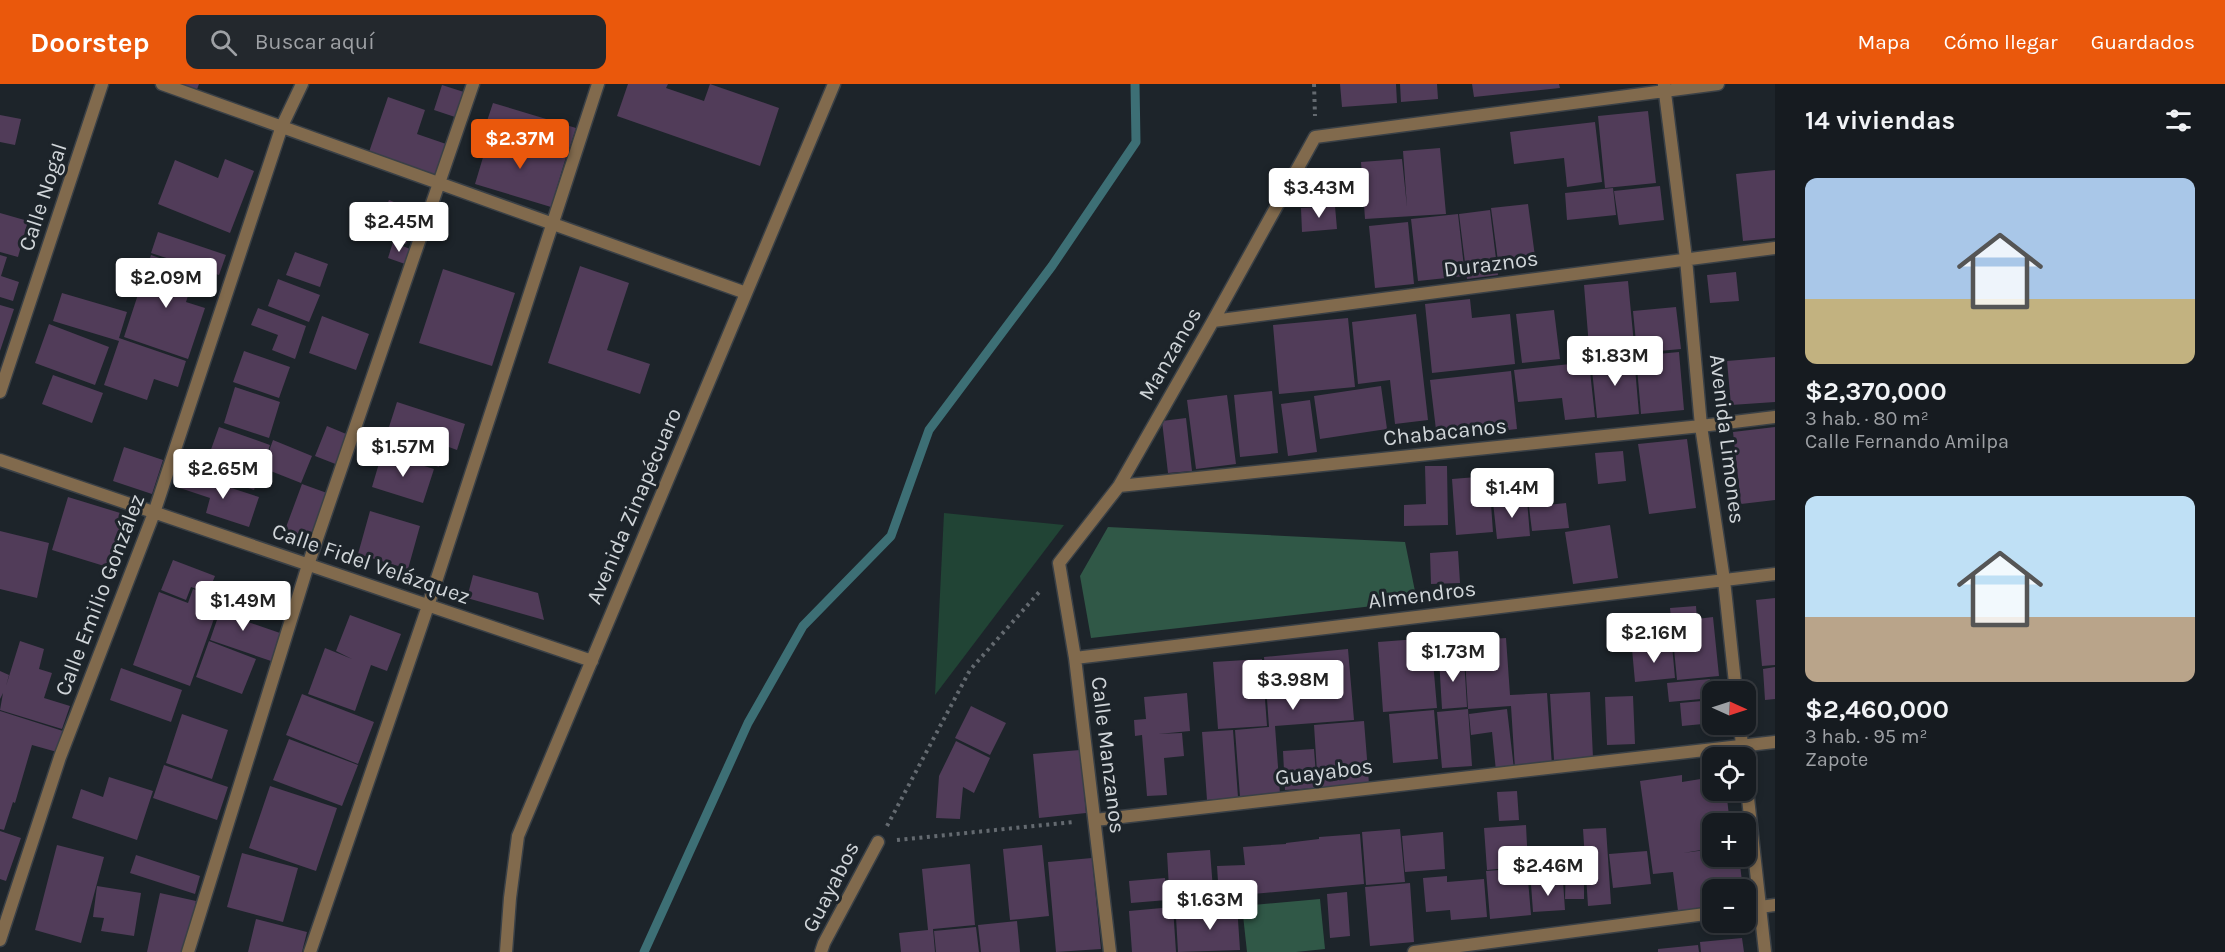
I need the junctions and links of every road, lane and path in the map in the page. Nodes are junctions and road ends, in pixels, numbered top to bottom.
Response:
1 (102, 84) edge
2 (162, 84) edge
3 (302, 84) edge
4 (473, 84) edge
5 (598, 84) edge
6 (834, 84) edge
7 (1314, 84) edge
8 (1718, 84) edge
9 (1664, 88) edge
10 (282, 126) junction
11 (1315, 137) junction
12 (439, 183) junction
13 (552, 224) junction
14 (1775, 248) edge
15 (1686, 259) junction
16 (746, 293) junction
17 (1213, 321) junction
18 (0, 392) edge
19 (1775, 417) edge
20 (1701, 426) junction
21 (0, 460) edge
22 (1119, 486) junction
23 (154, 513) junction
24 (1059, 563) junction
25 (308, 565) junction
26 (1775, 574) edge
27 (1724, 580) junction
28 (428, 606) junction
29 (1075, 658) junction
30 (592, 661) junction
31 (1735, 681) edge
32 (1775, 742) edge
33 (1756, 748) edge
34 (1702, 756) edge
35 (1748, 801) edge
36 (1095, 820) junction
37 (878, 842) junction
38 (1775, 905) edge
39 (1760, 907) junction
40 (1756, 908) edge
41 (1702, 914) edge
42 (0, 940) edge
43 (188, 952) edge
44 (310, 952) edge
45 (507, 952) edge
46 (821, 952) edge
47 (1110, 952) edge
48 (1414, 952) edge
49 (1765, 952) edge

1 - 18 street, Calle Nogal
2 - 10 street
3 - 10 street, Calle Emilio González
4 - 12 street
5 - 13 street
6 - 16 street, Avenida Zinapécuaro
7 - 11 path
8 - 9 street
9 - 11 street
9 - 15 street, Avenida Limones
10 - 12 street
10 - 23 street, Calle Emilio González
11 - 17 street, Manzanos
12 - 13 street
12 - 25 street
13 - 16 street
13 - 28 street
14 - 15 street, Duraznos
15 - 17 street, Duraznos
15 - 20 street, Avenida Limones
16 - 30 street, Avenida Zinapécuaro
17 - 22 street, Manzanos
19 - 20 street, Chabacanos
20 - 22 street, Chabacanos
20 - 27 street, Avenida Limones
21 - 23 street, Calle Fidel Velázquez
22 - 24 street, Manzanos
23 - 25 street, Calle Fidel Velázquez
23 - 42 street, Calle Emilio González
24 - 29 street, Calle Manzanos
24 - 37 path, Guayabos
25 - 28 street, Calle Fidel Velázquez
25 - 43 street
26 - 27 street, Almendros
27 - 29 street, Almendros
27 - 31 street, Avenida Limones
28 - 30 street, Calle Fidel Velázquez
28 - 44 street
29 - 36 street, Calle Manzanos
30 - 45 street, Avenida Zinapécuaro
32 - 33 street, Guayabos
34 - 36 street, Guayabos
35 - 39 street
36 - 37 path, Guayabos
36 - 47 street, Calle Manzanos
37 - 46 street, Guayabos
38 - 39 street
39 - 40 street
39 - 49 street
41 - 48 street

